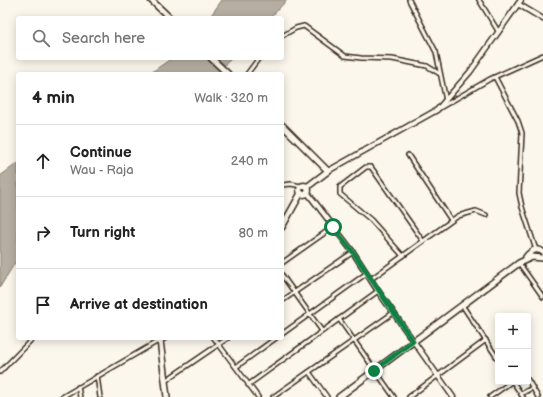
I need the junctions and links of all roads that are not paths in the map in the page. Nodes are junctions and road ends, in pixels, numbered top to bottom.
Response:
1 (151, 0) edge
2 (409, 0) edge
3 (479, 0) edge
4 (519, 2) edge
5 (168, 16) edge
6 (543, 19) edge
7 (498, 31) junction
8 (284, 35) edge
9 (542, 55) edge
10 (213, 60) edge
11 (258, 60) edge
12 (226, 72) edge
13 (248, 72) edge
14 (440, 74) junction
15 (495, 76) junction
16 (446, 101) junction
17 (437, 110) junction
18 (284, 127) edge
19 (408, 155) dead end
20 (328, 171) junction
21 (284, 185) edge
22 (305, 188) junction
23 (486, 215) dead end
24 (451, 220) junction
25 (284, 223) edge
26 (333, 227) junction
27 (423, 241) junction
28 (536, 250) junction
29 (353, 252) junction
30 (543, 252) edge
31 (403, 256) junction
32 (543, 258) edge
33 (528, 259) junction
34 (284, 262) edge
35 (519, 263) junction
36 (367, 273) junction
37 (284, 278) edge
38 (371, 279) junction
39 (378, 291) junction
40 (294, 292) junction
41 (543, 297) edge
42 (284, 300) edge
43 (462, 305) junction
44 (393, 313) junction
45 (310, 314) junction
46 (339, 319) junction
47 (322, 331) junction
48 (284, 333) edge
49 (31, 340) edge
50 (159, 340) edge
51 (161, 340) edge
52 (216, 340) edge
53 (218, 340) edge
54 (225, 340) edge
55 (273, 340) edge
56 (354, 340) junction
57 (486, 340) junction
58 (413, 341) junction
59 (219, 344) junction
60 (495, 354) edge
61 (236, 367) junction
62 (374, 371) junction
63 (0, 372) edge
64 (309, 372) junction
65 (438, 375) junction
66 (97, 376) junction
67 (165, 381) junction
68 (248, 385) junction
69 (508, 385) edge
70 (514, 385) edge
71 (530, 385) edge
72 (78, 387) junction
73 (532, 388) junction
74 (522, 396) edge
75 (62, 397) edge
76 (80, 397) edge
77 (100, 397) edge
78 (167, 397) edge
79 (258, 397) edge
80 (273, 397) edge
81 (327, 397) edge
82 (339, 397) edge
83 (394, 397) edge
84 (409, 397) edge
85 (454, 397) edge
86 (490, 397) edge
87 (538, 397) edge

1 - 5 main road
2 - 14 street
3 - 7 street
4 - 6 street
4 - 7 street
7 - 16 street
8 - 14 street
9 - 15 street
10 - 12 main road
11 - 13 street
14 - 16 street
15 - 17 street
15 - 28 street
16 - 17 street
17 - 20 street
18 - 20 main road
19 - 24 street
20 - 22 main road
21 - 22 street
22 - 25 main road
22 - 26 street
23 - 24 street
24 - 27 street
26 - 29 street
26 - 34 street
27 - 31 street
27 - 31 street
28 - 30 main road
28 - 33 main road
29 - 36 street
29 - 40 street
31 - 38 street
32 - 33 main road
33 - 35 main road
35 - 41 street
35 - 43 main road
36 - 38 street
36 - 45 street
37 - 40 street
38 - 39 street
39 - 44 street
39 - 46 street
40 - 42 street
40 - 45 street
43 - 57 street
43 - 58 main road
44 - 56 street
44 - 58 street
45 - 47 street
45 - 48 street
46 - 47 street
46 - 56 street
47 - 68 street
49 - 63 street
50 - 66 street
51 - 67 main road
52 - 59 street
53 - 59 street
54 - 59 street
55 - 61 street
56 - 62 street
56 - 64 street
57 - 60 street
57 - 65 street
58 - 62 main road
58 - 65 street
59 - 61 street
59 - 67 street
61 - 68 street
62 - 82 main road
62 - 83 street
64 - 80 street
64 - 81 street
65 - 84 street
65 - 85 street
66 - 72 street
66 - 77 street
67 - 78 main road
68 - 79 street
69 - 86 street
70 - 74 street
71 - 73 street
72 - 75 street
72 - 76 street
73 - 74 street
73 - 87 street

